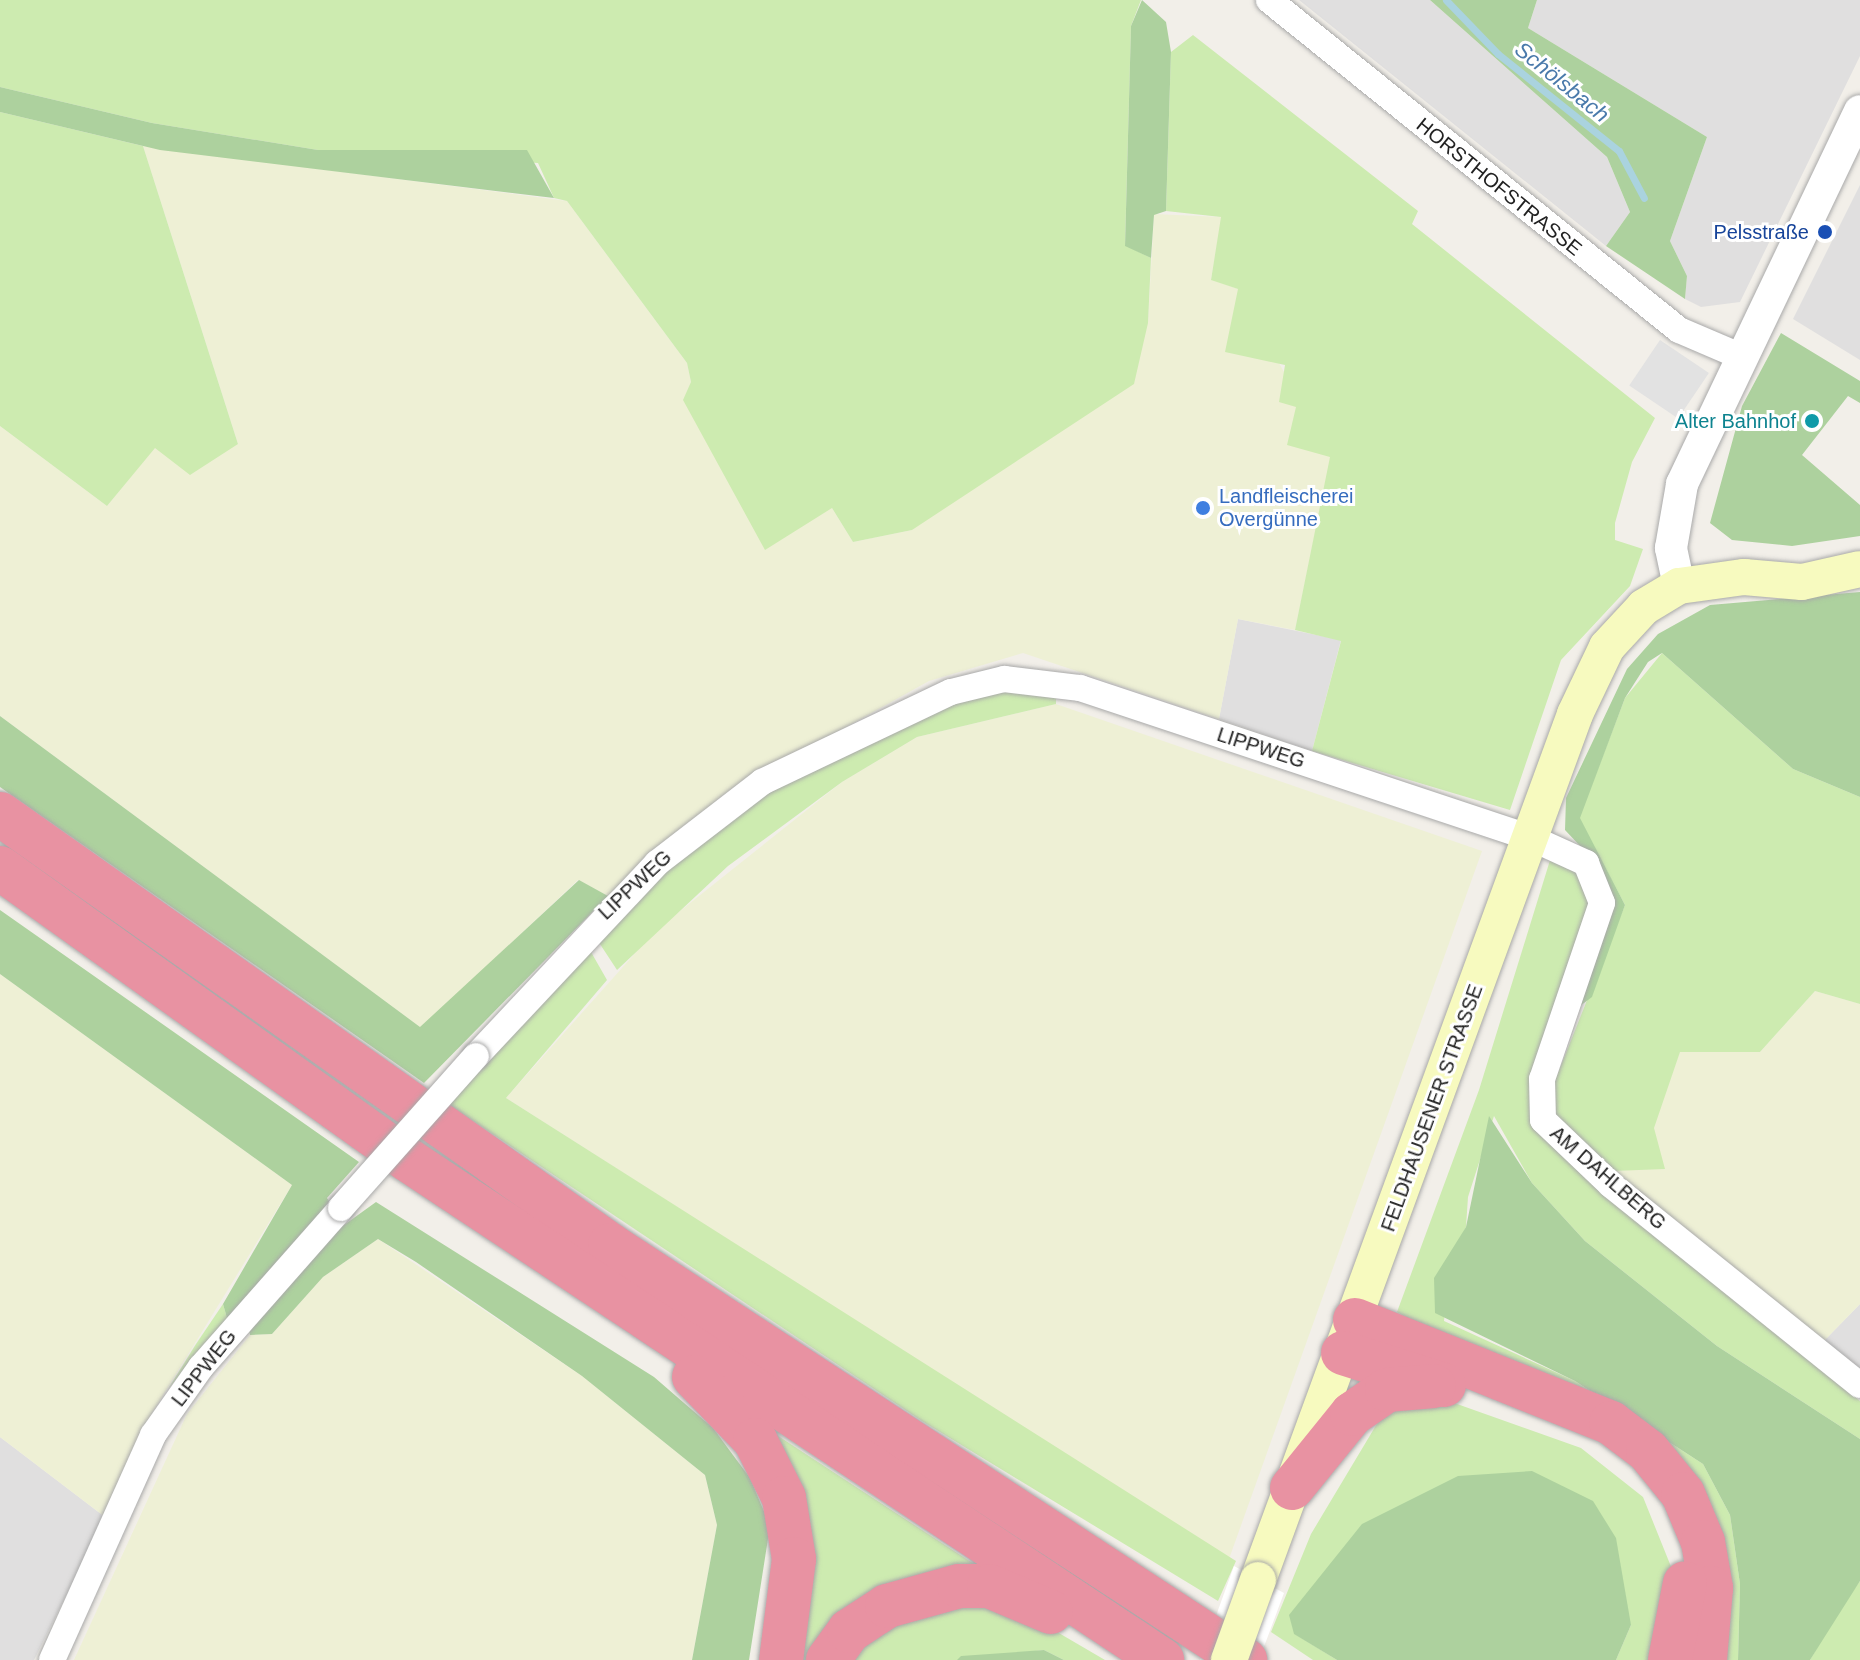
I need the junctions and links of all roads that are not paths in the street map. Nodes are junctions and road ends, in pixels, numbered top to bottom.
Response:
1 (1269, 0) edge
2 (1860, 111) edge
3 (1742, 357) junction
4 (1860, 569) edge
5 (1679, 586) junction
6 (0, 814) edge
7 (1529, 837) junction
8 (0, 868) edge
9 (655, 1328) junction
10 (1349, 1337) junction
11 (1443, 1385) junction
12 (1860, 1385) edge
13 (1292, 1488) junction
14 (1191, 1628) junction
15 (52, 1660) edge
16 (781, 1660) edge
17 (828, 1660) edge
18 (1147, 1660) edge
19 (1162, 1660) edge
20 (1229, 1660) edge
21 (1245, 1660) edge
22 (1275, 1660) edge
23 (1670, 1660) edge
24 (1705, 1660) edge

1 - 3 street, HORSTHOFSTRASSE
2 - 3 street
3 - 5 street
4 - 5 main road
5 - 7 main road, FELDHAUSENER STRASSE
6 - 14 highway
7 - 10 main road, FELDHAUSENER STRASSE
7 - 12 street, AM DAHLBERG
7 - 15 street, LIPPWEG, bridge
8 - 9 highway
9 - 16 highway
9 - 19 highway
10 - 11 highway
10 - 13 main road, FELDHAUSENER STRASSE
10 - 24 highway
11 - 13 highway
11 - 23 highway
13 - 20 main road, FELDHAUSENER STRASSE, bridge
14 - 21 highway
14 - 22 highway
17 - 18 highway

